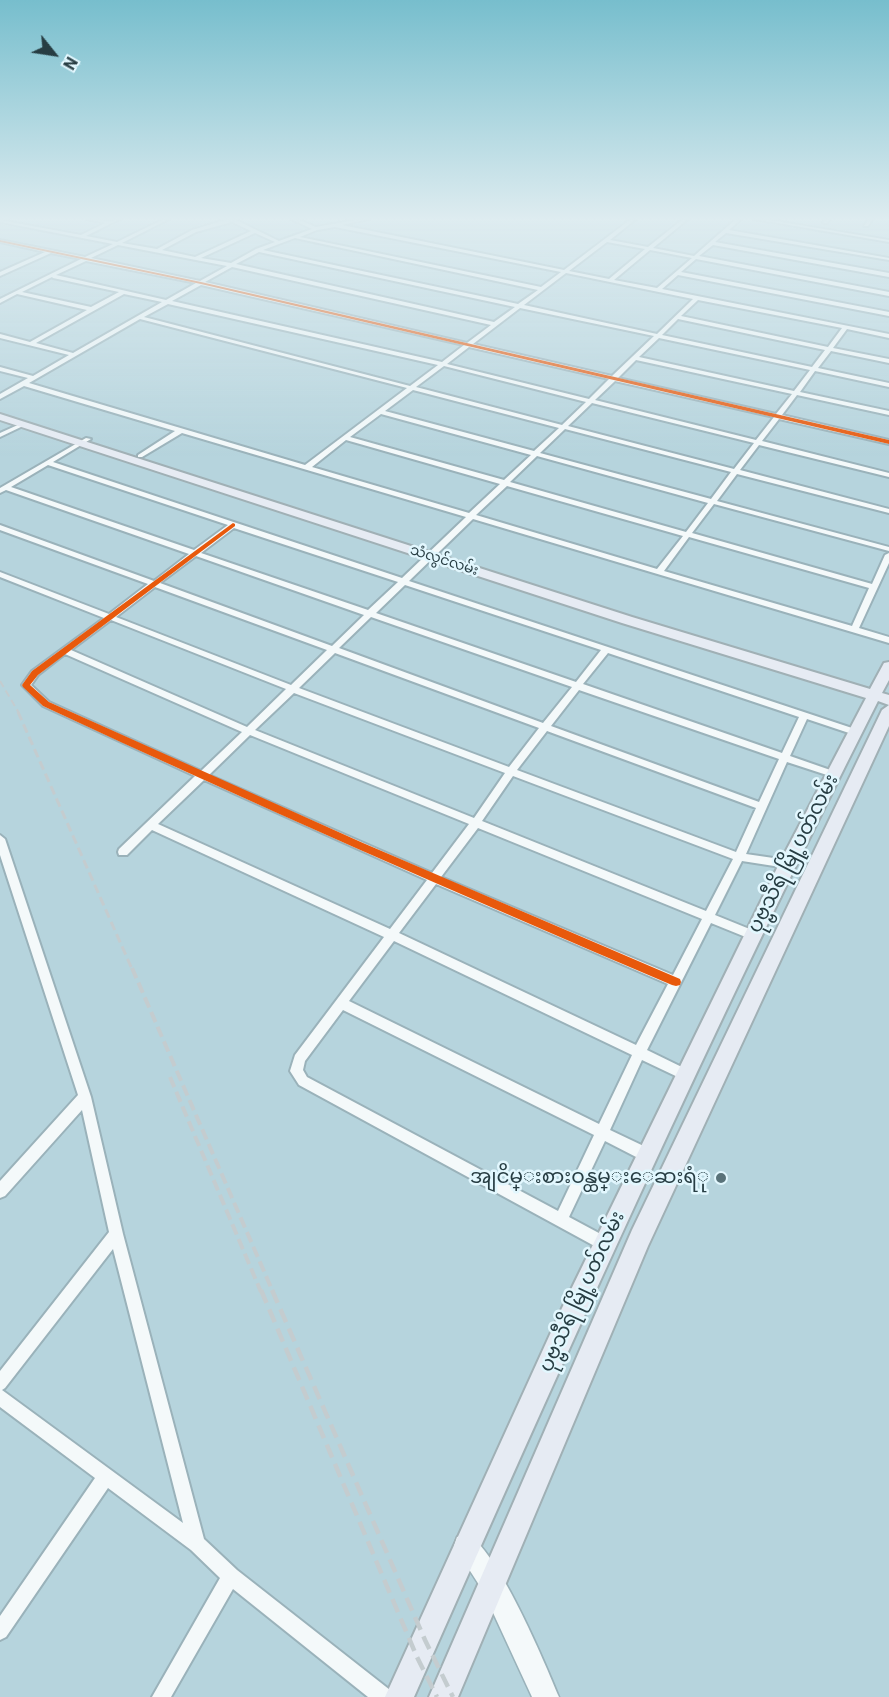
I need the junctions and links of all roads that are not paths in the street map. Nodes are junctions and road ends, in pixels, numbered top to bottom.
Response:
1 (42, 298) edge
2 (111, 298) edge
3 (158, 298) edge
4 (176, 298) edge
5 (268, 298) edge
6 (380, 298) edge
7 (483, 298) edge
8 (530, 298) edge
9 (697, 298) joint
10 (807, 298) edge
11 (171, 301) junction
12 (519, 306) junction
13 (91, 309) junction
14 (889, 314) edge
15 (676, 317) junction
16 (141, 318) junction
17 (495, 324) junction
18 (844, 328) junction
19 (0, 336) edge
20 (889, 336) edge
21 (656, 337) junction
22 (30, 344) junction
23 (469, 344) junction
24 (829, 348) junction
25 (75, 355) junction
26 (634, 358) junction
27 (889, 361) edge
28 (442, 364) junction
29 (0, 369) edge
30 (813, 369) junction
31 (614, 377) junction
32 (34, 378) junction
33 (25, 384) junction
34 (889, 385) edge
35 (412, 387) junction
36 (795, 393) junction
37 (0, 397) edge
38 (588, 402) junction
39 (0, 411) edge
40 (380, 412) junction
41 (889, 413) edge
42 (778, 416) junction
43 (0, 417) edge
44 (22, 425) junction
45 (564, 427) junction
46 (181, 430) junction
47 (0, 435) edge
48 (345, 438) junction
49 (84, 441) junction
50 (889, 442) edge
51 (757, 444) junction
52 (535, 454) junction
53 (140, 456) junction
54 (48, 463) junction
55 (307, 467) junction
56 (735, 473) junction
57 (889, 476) edge
58 (505, 483) junction
59 (3, 489) edge
60 (712, 502) junction
61 (889, 511) edge
62 (472, 516) junction
63 (232, 525) junction
64 (0, 527) edge
65 (688, 534) junction
66 (889, 549) edge
67 (193, 552) junction
68 (434, 554) junction
69 (889, 555) edge
70 (659, 572) junction
71 (0, 574) edge
72 (154, 582) junction
73 (404, 582) junction
74 (874, 587) junction
75 (371, 614) junction
76 (109, 617) junction
77 (854, 630) junction
78 (889, 640) edge
79 (336, 648) junction
80 (606, 650) junction
81 (65, 651) junction
82 (576, 685) junction
83 (884, 686) edge
84 (293, 689) junction
85 (889, 710) edge
86 (804, 715) junction
87 (546, 726) junction
88 (249, 731) junction
89 (855, 732) junction
90 (784, 757) junction
91 (511, 771) junction
92 (833, 774) junction
93 (202, 777) junction
94 (760, 806) junction
95 (476, 824) junction
96 (151, 825) junction
97 (0, 839) edge
98 (123, 852) dead end
99 (739, 857) junction
100 (787, 864) junction
101 (433, 879) junction
102 (709, 918) junction
103 (392, 934) junction
104 (753, 935) junction
105 (676, 982) junction
106 (341, 1003) junction
107 (639, 1053) junction
108 (686, 1075) junction
109 (85, 1097) junction
110 (602, 1132) junction
111 (647, 1155) junction
112 (0, 1191) edge
113 (561, 1221) junction
114 (116, 1234) junction
115 (605, 1244) junction
116 (0, 1383) edge
117 (0, 1397) edge
118 (106, 1477) junction
119 (197, 1544) junction
120 (466, 1546) junction
121 (231, 1576) junction
122 (492, 1582) junction
123 (0, 1631) edge
124 (161, 1697) edge
125 (383, 1697) edge
126 (399, 1697) edge
127 (443, 1697) edge
128 (546, 1697) edge

1 - 13 street
2 - 13 street
3 - 11 street
4 - 11 street
5 - 23 street
6 - 17 street
7 - 12 street
8 - 12 street
9 - 15 street
9 - 18 street
10 - 14 street
11 - 16 street
11 - 28 street
12 - 17 street
12 - 21 street
13 - 22 street
15 - 21 street
15 - 24 street
16 - 25 street
16 - 35 street
17 - 23 street
18 - 20 street
18 - 24 street
19 - 22 street
21 - 26 street
21 - 30 street
22 - 25 street
23 - 28 street
23 - 31 street
24 - 27 street
24 - 30 street
25 - 32 street
26 - 31 street
26 - 36 street
28 - 35 street
28 - 38 street
29 - 32 street
30 - 34 street
30 - 36 street
31 - 38 street
31 - 42 street
32 - 33 street
33 - 37 street
33 - 46 street
35 - 40 street
35 - 45 street
36 - 41 street
36 - 42 street
38 - 45 street
38 - 51 street
39 - 49 main road, သံလွင်လမ်း
40 - 48 street
40 - 52 street
42 - 50 street
42 - 51 street
43 - 44 main road, သံလွင်လမ်း
44 - 47 street
44 - 49 main road, သံလွင်လမ်း
45 - 52 street
45 - 56 street
46 - 53 street
46 - 55 street
48 - 55 street
48 - 58 street
49 - 53 main road, သံလွင်လမ်း
49 - 54 street
49 - 68 main road, သံလွင်လမ်း
51 - 56 street
51 - 57 street
52 - 58 street
52 - 60 street
53 - 68 main road, သံလွင်လမ်း
54 - 59 street
54 - 63 street
55 - 62 street
56 - 60 street
56 - 61 street
58 - 62 street
58 - 65 street
59 - 67 street
60 - 65 street
60 - 66 street
62 - 68 street
62 - 70 street
63 - 67 street
63 - 73 street
64 - 72 street
65 - 70 street
65 - 74 street
67 - 72 street
67 - 75 street
68 - 73 street
68 - 83 main road, သံလွင်လမ်း
69 - 74 street
70 - 77 street
71 - 76 street
72 - 76 street
72 - 79 street
73 - 75 street
73 - 80 street
74 - 77 street
75 - 79 street
75 - 82 street
76 - 81 street
76 - 84 street
77 - 78 street
79 - 84 street
79 - 87 street
80 - 82 street
80 - 86 street
81 - 88 street
81 - 93 street
82 - 87 street
82 - 90 street
83 - 89 main road, ပုဗ္ဗသီရိ မြို့ပတ်လမ်း
84 - 88 street
84 - 91 street
85 - 122 main road, ပုဗ္ဗသီရိ မြို့ပတ်လမ်း
86 - 89 street
86 - 90 street
87 - 91 street
87 - 94 street
88 - 93 street
88 - 95 street
89 - 92 main road, ပုဗ္ဗသီရိ မြို့ပတ်လမ်း
90 - 92 street
90 - 94 street
91 - 95 street
91 - 99 street
92 - 100 main road, ပုဗ္ဗသီရိ မြို့ပတ်လမ်း
93 - 96 street
93 - 101 street
94 - 99 street
95 - 101 street
95 - 102 street
96 - 98 street
96 - 103 street
97 - 109 street
99 - 100 street
99 - 102 street
100 - 104 main road, ပုဗ္ဗသီရိ မြို့ပတ်လမ်း
101 - 103 street
101 - 105 street
102 - 104 street
102 - 105 street
103 - 106 street
103 - 107 street
104 - 108 main road, ပုဗ္ဗသီရိ မြို့ပတ်လမ်း
105 - 107 street
106 - 110 street
106 - 113 street
107 - 108 street
107 - 110 street
108 - 111 main road, ပုဗ္ဗသီရိ မြို့ပတ်လမ်း
109 - 112 street
109 - 114 street
110 - 111 street
110 - 113 street
111 - 115 main road, ပုဗ္ဗသီရိ မြို့ပတ်လမ်း
113 - 115 street
114 - 116 street
114 - 119 street
115 - 120 main road, ပုဗ္ဗသီရိ မြို့ပတ်လမ်း
117 - 118 street
118 - 119 street
118 - 123 street
119 - 121 street
120 - 122 main road
120 - 126 main road, ပုဗ္ဗသီရိ မြို့ပတ်လမ်း
121 - 124 street
121 - 125 street
122 - 127 main road, ပုဗ္ဗသီရိ မြို့ပတ်လမ်း
122 - 128 main road

